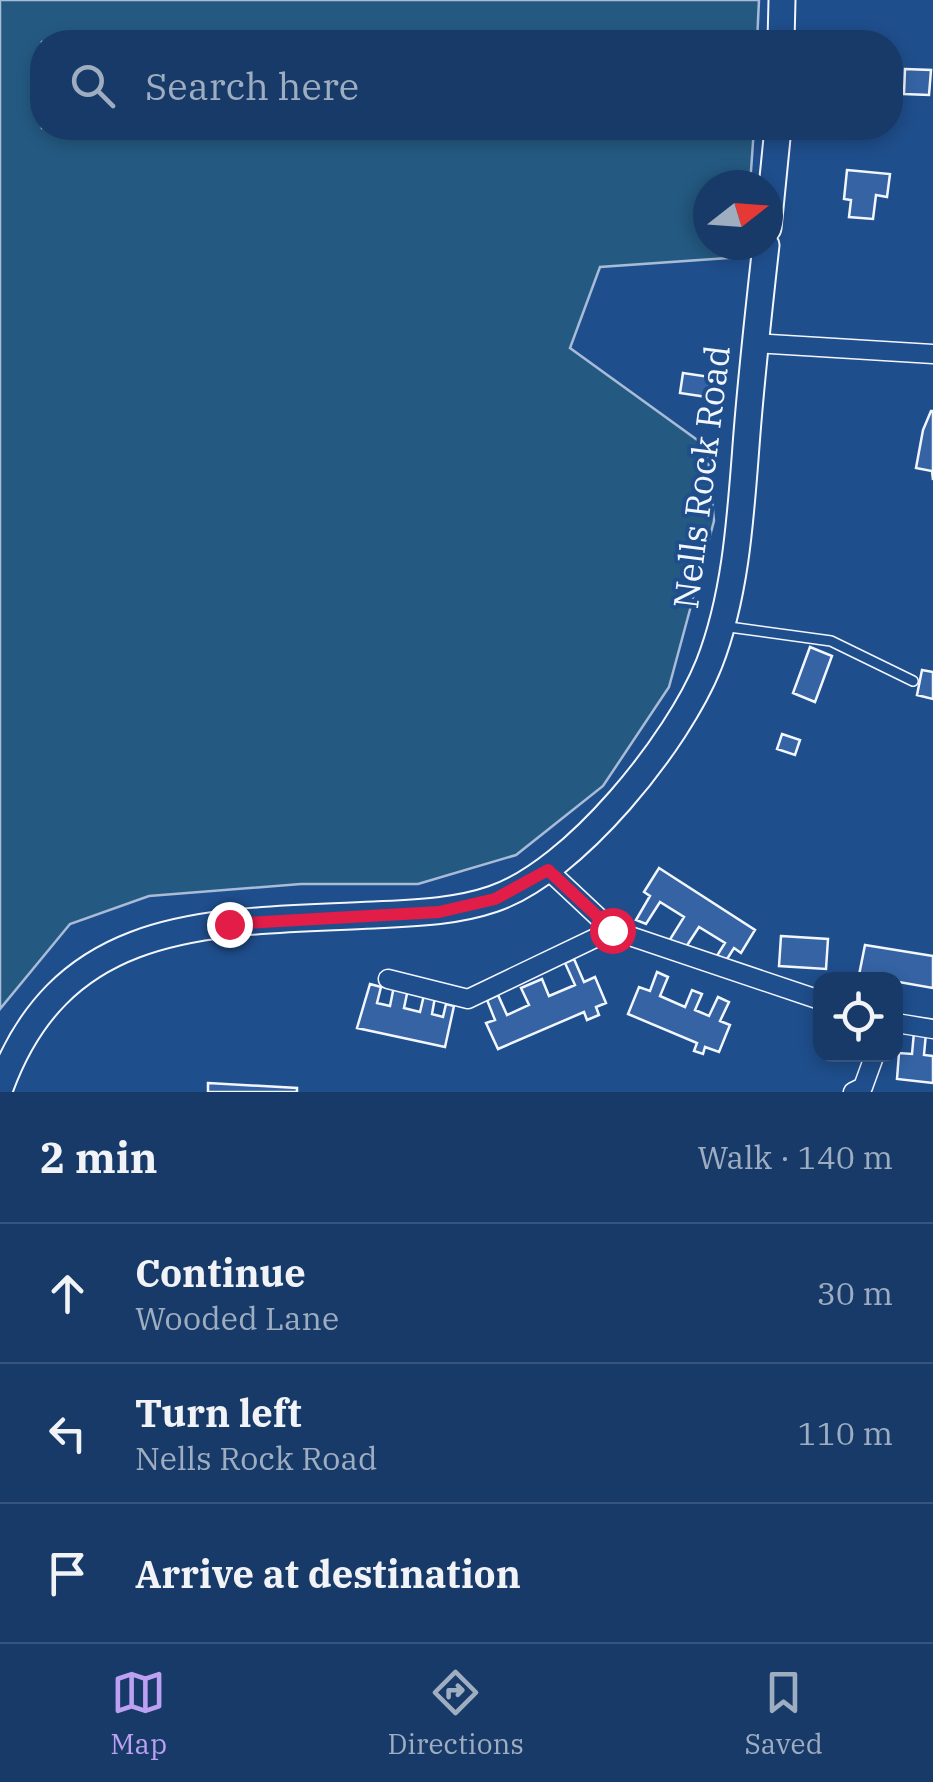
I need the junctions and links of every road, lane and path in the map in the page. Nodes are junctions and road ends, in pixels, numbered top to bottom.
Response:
1 (782, 0) edge
2 (781, 30) edge
3 (777, 140) edge
4 (774, 170) edge
5 (764, 260) edge
6 (755, 343) junction
7 (933, 354) edge
8 (720, 626) junction
9 (913, 680) dead end
10 (548, 870) junction
11 (612, 930) junction
12 (388, 979) dead end
13 (813, 998) edge
14 (903, 1024) edge
15 (933, 1029) edge
16 (872, 1062) edge
17 (0, 1088) edge
18 (853, 1092) edge

1 - 2 main road
3 - 4 main road
5 - 6 main road, Nells Rock Road
6 - 7 street
6 - 8 main road, Nells Rock Road
8 - 9 lane
8 - 10 main road, Nells Rock Road
10 - 11 street
10 - 17 main road, Nells Rock Road
11 - 12 street
11 - 13 street
14 - 15 street
16 - 18 street

